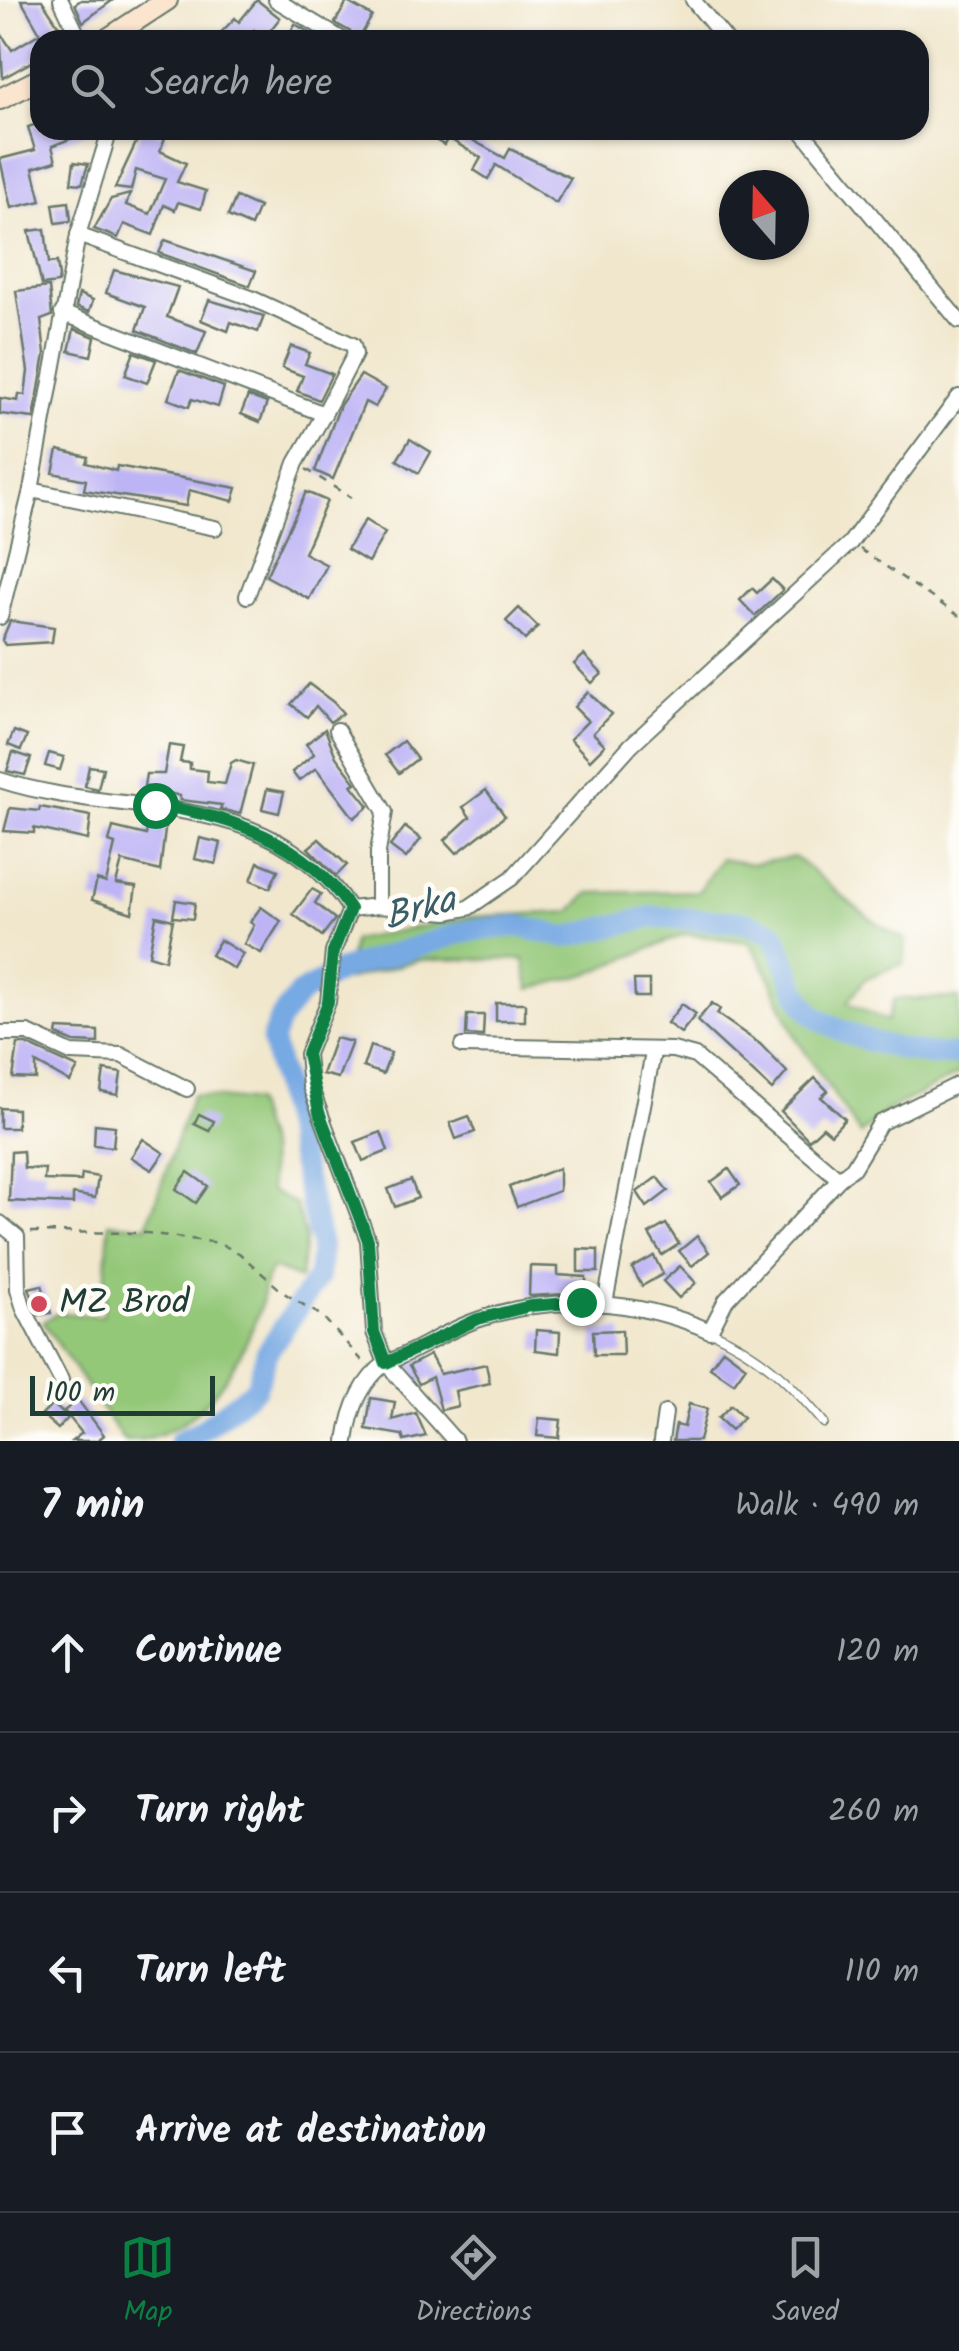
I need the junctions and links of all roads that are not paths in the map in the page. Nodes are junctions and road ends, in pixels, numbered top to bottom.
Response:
1 (61, 0) edge
2 (167, 0) edge
3 (276, 0) edge
4 (693, 0) edge
5 (75, 30) edge
6 (121, 30) edge
7 (326, 30) edge
8 (718, 30) edge
9 (30, 85) edge
10 (0, 99) edge
11 (107, 140) edge
12 (809, 140) edge
13 (78, 234) junction
14 (62, 313) junction
15 (959, 321) edge
16 (959, 397) edge
17 (324, 414) junction
18 (31, 490) junction
19 (215, 528) dead end
20 (247, 596) dead end
21 (0, 617) edge
22 (337, 730) dead end
23 (0, 780) edge
24 (378, 906) junction
25 (350, 909) junction
26 (0, 1033) edge
27 (462, 1046) dead end
28 (653, 1053) junction
29 (959, 1084) edge
30 (187, 1090) dead end
31 (839, 1180) junction
32 (0, 1223) edge
33 (605, 1303) junction
34 (710, 1332) junction
35 (386, 1363) junction
36 (61, 1380) dead end
37 (665, 1412) dead end
38 (824, 1423) dead end
39 (346, 1441) edge
40 (455, 1441) edge
41 (661, 1441) edge

1 - 5 street
2 - 6 main road
3 - 7 street
4 - 8 street
9 - 10 main road
11 - 13 street
12 - 15 street
13 - 14 street
13 - 17 street
14 - 17 street
14 - 18 street
16 - 24 street
17 - 20 street
18 - 19 street
18 - 21 street
22 - 24 street
23 - 25 street
24 - 25 street
25 - 35 street
26 - 30 street
27 - 28 street
28 - 31 street
28 - 33 street
29 - 31 street
31 - 34 street
32 - 36 street
33 - 34 street
33 - 35 street
34 - 38 lane
35 - 39 street
35 - 40 street
37 - 41 street

